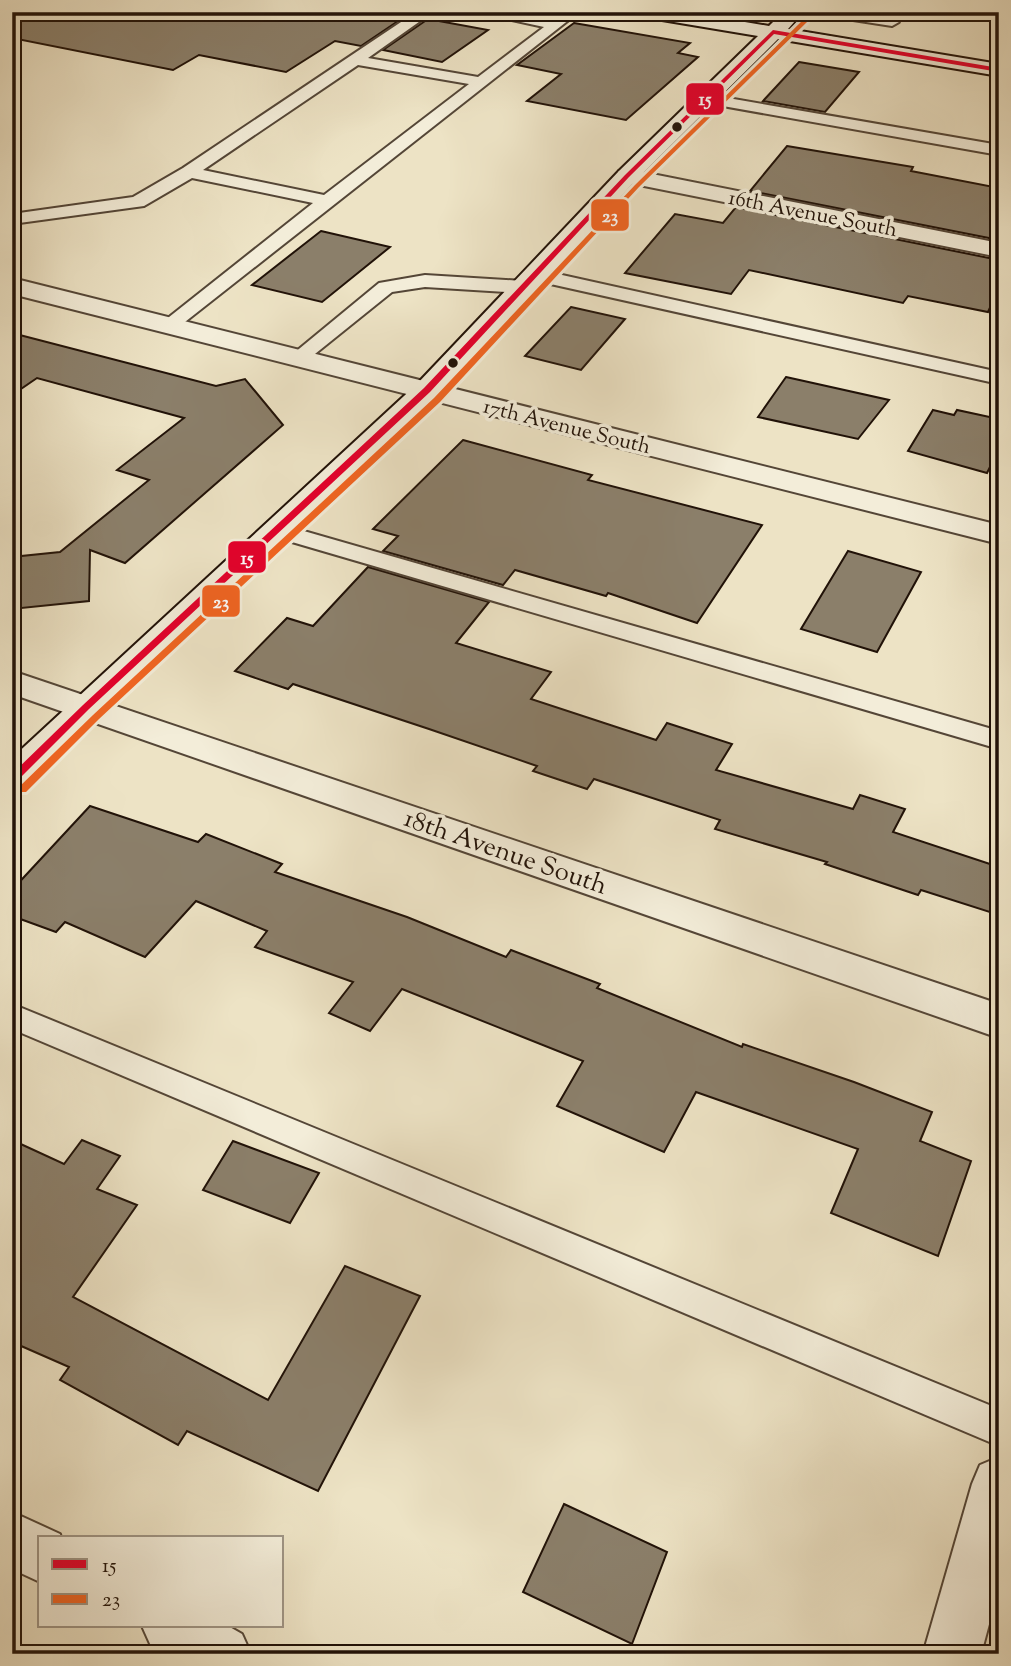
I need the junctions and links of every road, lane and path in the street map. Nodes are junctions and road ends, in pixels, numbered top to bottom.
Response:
1 (426, 12) edge
2 (493, 12) edge
3 (572, 12) edge
4 (650, 12) edge
5 (794, 12) edge
6 (827, 12) edge
7 (713, 17) edge
8 (896, 17) edge
9 (556, 25) junction
10 (773, 32) junction
11 (869, 48) junction
12 (357, 60) junction
13 (999, 70) edge
14 (482, 82) junction
15 (705, 99) junction
16 (999, 150) edge
17 (189, 172) junction
18 (627, 176) junction
19 (327, 201) junction
20 (12, 219) edge
21 (999, 250) edge
22 (529, 281) junction
23 (12, 286) edge
24 (169, 325) junction
25 (298, 358) junction
26 (999, 378) edge
27 (427, 390) junction
28 (276, 530) junction
29 (999, 535) edge
30 (12, 682) edge
31 (86, 707) junction
32 (999, 740) edge
33 (12, 780) edge
34 (12, 1016) edge
35 (999, 1021) edge
36 (999, 1428) edge
37 (999, 1484) edge
38 (12, 1539) edge
39 (38, 1553) edge
40 (175, 1628) edge
41 (222, 1654) edge
42 (952, 1654) edge

1 - 12 lane
2 - 9 lane
3 - 9 lane
4 - 7 street
5 - 10 street
6 - 8 lane
7 - 10 street
8 - 11 lane
9 - 14 lane
10 - 11 street
10 - 15 street
11 - 13 street
12 - 14 lane
12 - 17 lane
14 - 19 lane
15 - 16 lane
15 - 18 street
17 - 19 lane
17 - 20 lane
18 - 21 street, 16th Avenue South
18 - 22 street
19 - 24 lane
22 - 25 lane
22 - 26 lane
22 - 27 street
23 - 24 street, 17th Avenue South
24 - 25 street, 17th Avenue South
25 - 27 street, 17th Avenue South
27 - 28 street
27 - 29 street, 17th Avenue South
28 - 31 street
28 - 32 lane
30 - 31 street, 18th Avenue South
31 - 33 street
31 - 35 street, 18th Avenue South
34 - 36 lane
37 - 42 street
38 - 39 street
40 - 41 street

